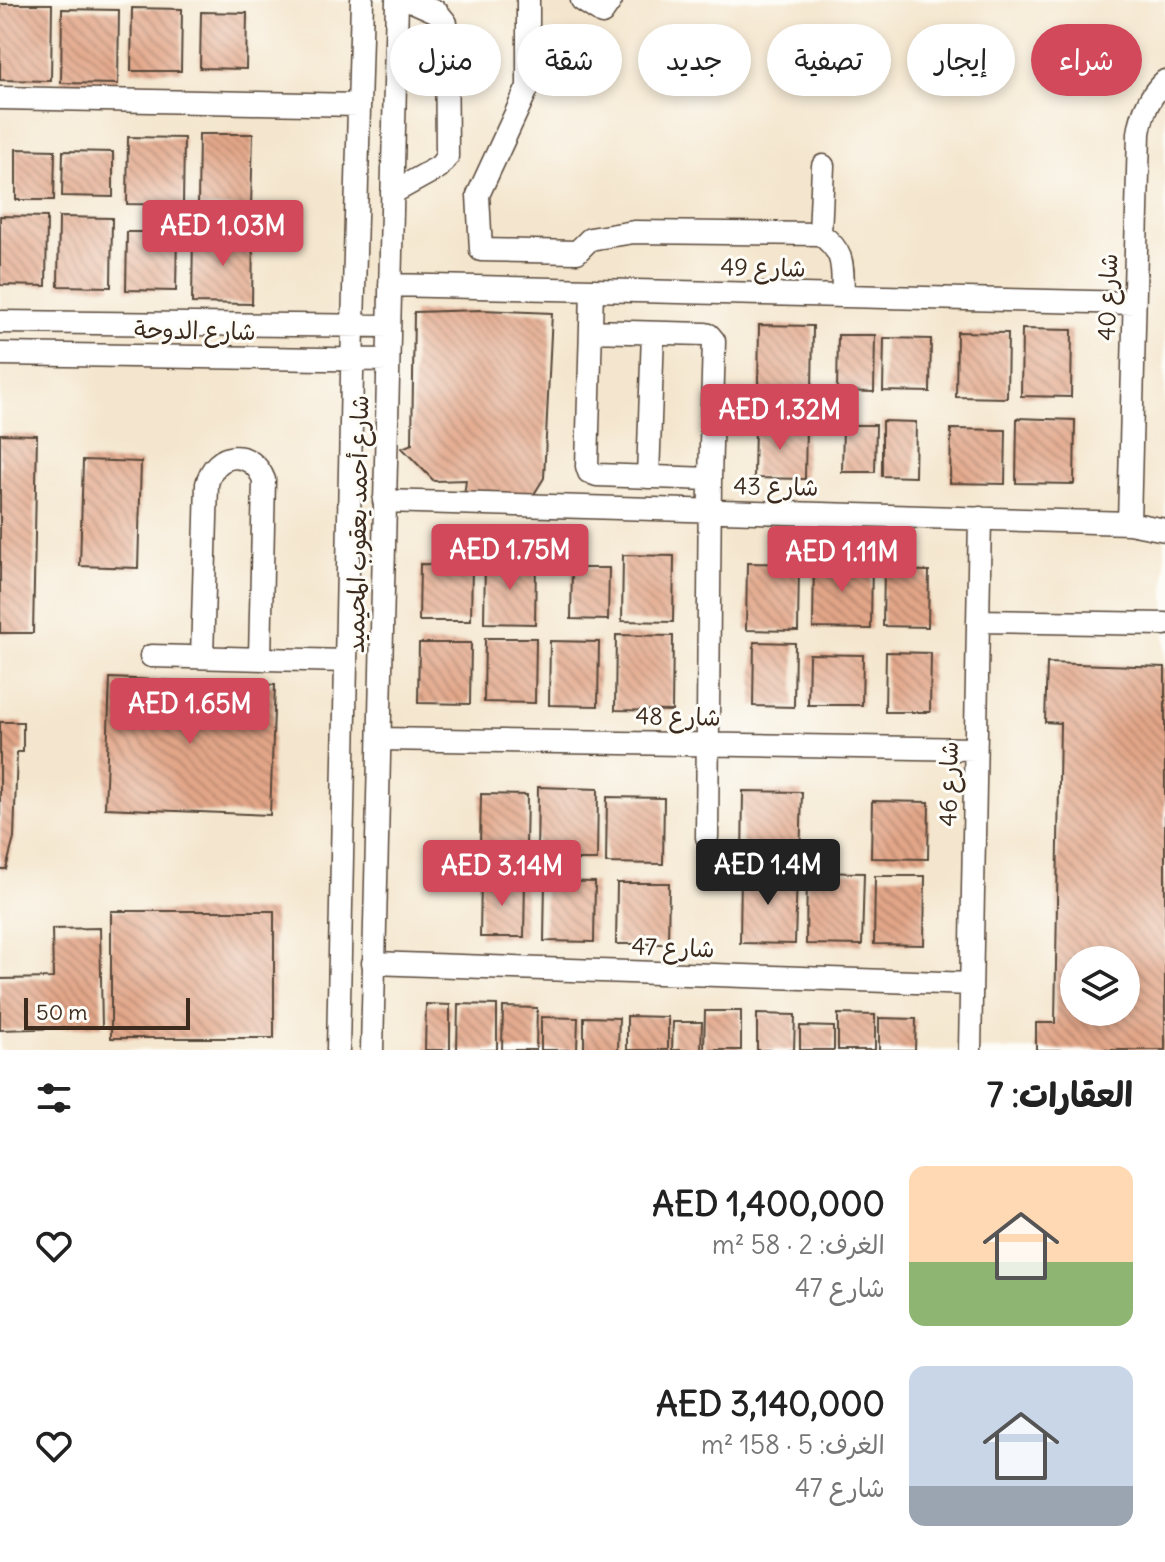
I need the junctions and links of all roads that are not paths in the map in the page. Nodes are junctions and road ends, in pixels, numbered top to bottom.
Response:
1 (362, 0) edge
2 (397, 0) edge
3 (410, 0) edge
4 (528, 0) edge
5 (582, 0) edge
6 (611, 0) edge
7 (1165, 81) edge
8 (0, 98) edge
9 (358, 105) junction
10 (823, 166) dead end
11 (392, 193) junction
12 (820, 234) junction
13 (390, 285) junction
14 (592, 290) junction
15 (843, 296) junction
16 (1134, 303) junction
17 (0, 322) edge
18 (353, 326) junction
19 (389, 326) junction
20 (591, 331) junction
21 (653, 333) junction
22 (0, 354) edge
23 (352, 359) junction
24 (388, 360) junction
25 (648, 477) junction
26 (710, 479) junction
27 (384, 501) junction
28 (710, 511) junction
29 (980, 518) junction
30 (1129, 523) junction
31 (1165, 530) edge
32 (978, 621) junction
33 (1165, 624) edge
34 (151, 656) dead end
35 (202, 657) junction
36 (260, 658) junction
37 (346, 661) junction
38 (380, 739) junction
39 (708, 743) junction
40 (975, 749) junction
41 (707, 837) dead end
42 (373, 963) junction
43 (971, 984) junction
44 (338, 1050) edge
45 (372, 1050) edge
46 (970, 1050) edge

1 - 9 street, شارع أحمد يعقوب المحيميد
2 - 11 street, شارع أحمد يعقوب المحيميد
3 - 11 street
4 - 12 street
5 - 6 street
7 - 16 street, شارع 40
8 - 9 street
9 - 18 street, شارع أحمد يعقوب المحيميد
10 - 12 street
11 - 13 street, شارع أحمد يعقوب المحيميد
12 - 15 street
13 - 14 street, شارع 49
13 - 19 street, شارع أحمد يعقوب المحيميد
14 - 15 street, شارع 49
14 - 20 street
15 - 16 street, شارع 49
16 - 30 street, شارع 40
17 - 18 street, شارع الدوحة
18 - 19 street, شارع الدوحة
18 - 23 street, شارع أحمد يعقوب المحيميد
19 - 24 street, شارع أحمد يعقوب المحيميد
20 - 21 street
20 - 25 street
21 - 25 street
21 - 26 street
22 - 23 street, شارع الدوحة
23 - 24 street, شارع الدوحة
23 - 37 street, شارع أحمد يعقوب المحيميد
24 - 27 street, شارع أحمد يعقوب المحيميد
25 - 26 street
26 - 28 street
27 - 28 street, شارع 43
27 - 38 street, شارع أحمد يعقوب المحيميد
28 - 29 street, شارع 43
28 - 39 street
29 - 30 street, شارع 43
29 - 32 street, شارع 46
30 - 31 street, شارع 43
32 - 33 street
32 - 40 street, شارع 46
34 - 35 street
35 - 36 street
35 - 36 street
36 - 37 street
37 - 44 street, شارع أحمد يعقوب المحيميد
38 - 39 street, شارع 48
38 - 42 street, شارع أحمد يعقوب المحيميد
39 - 40 street, شارع 48
39 - 41 street
40 - 43 street, شارع 46
42 - 43 street, شارع 47
42 - 45 street, شارع أحمد يعقوب المحيميد
43 - 46 street, شارع 46

